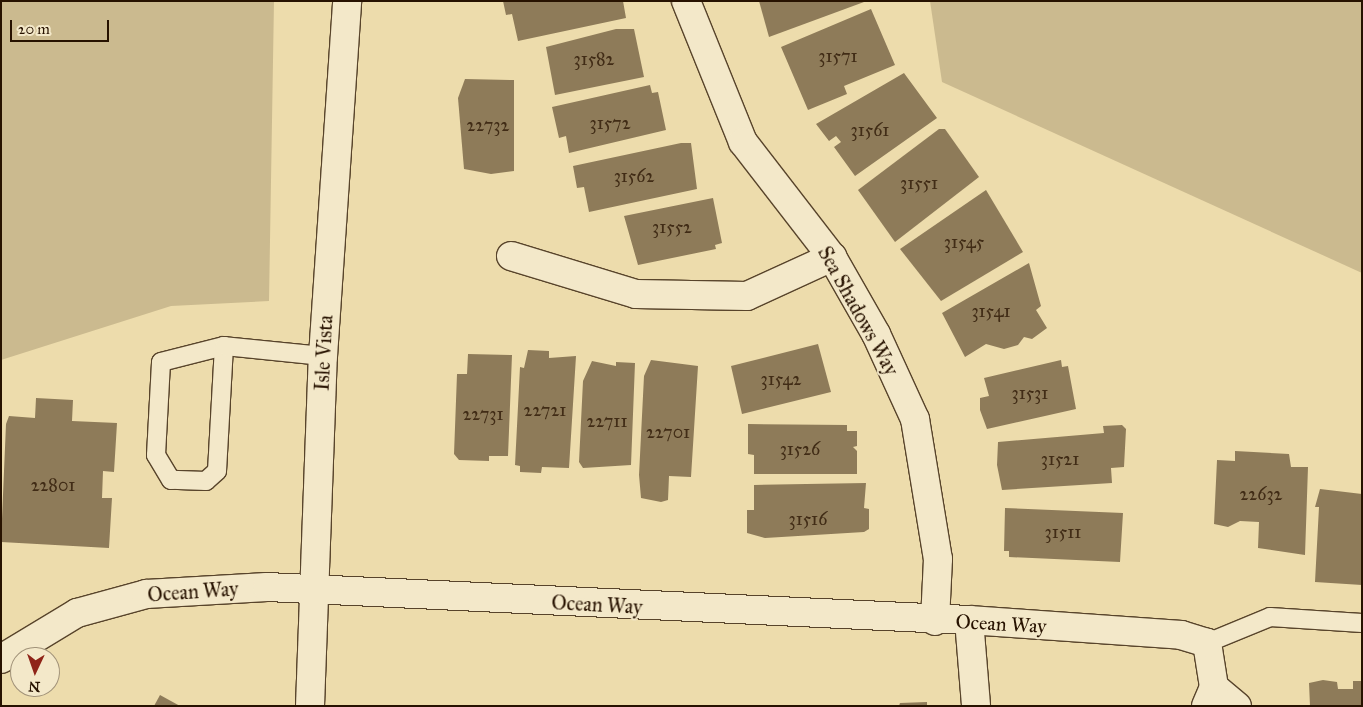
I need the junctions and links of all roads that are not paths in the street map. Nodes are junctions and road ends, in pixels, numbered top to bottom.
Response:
1 (347, 1) edge
2 (686, 1) edge
3 (511, 256) dead end
4 (832, 257) junction
5 (224, 346) junction
6 (323, 356) junction
7 (317, 590) junction
8 (968, 620) junction
9 (935, 621) junction
10 (1362, 622) edge
11 (1207, 643) junction
12 (1, 659) edge
13 (1210, 696) edge
14 (310, 706) edge
15 (976, 706) edge
16 (1237, 706) edge

1 - 6 street, Isle Vista
2 - 4 street, Sea Shadows Way
3 - 4 street
4 - 9 street, Sea Shadows Way
5 - 5 lane
5 - 6 lane
6 - 7 street, Isle Vista
7 - 9 street, Ocean Way
7 - 12 street, Ocean Way
7 - 14 street, Isle Vista
8 - 9 street, Ocean Way
8 - 11 street, Ocean Way
8 - 15 street
10 - 11 lane
11 - 13 street
13 - 16 street

